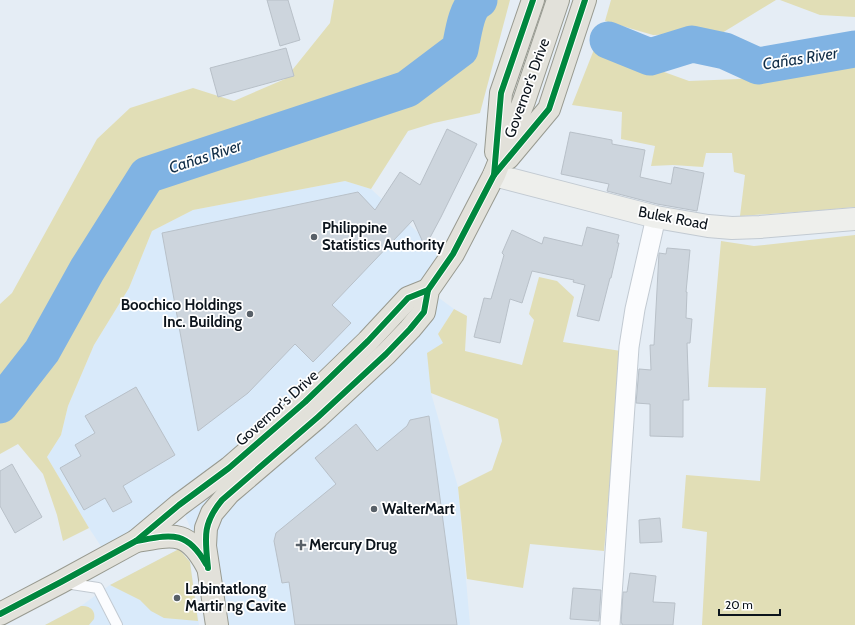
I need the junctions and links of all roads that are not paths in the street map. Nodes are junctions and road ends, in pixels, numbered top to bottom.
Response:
1 (532, 0) edge
2 (558, 0) edge
3 (586, 0) edge
4 (494, 175) junction
5 (656, 217) junction
6 (855, 219) edge
7 (428, 290) junction
8 (136, 541) junction
9 (208, 568) junction
10 (61, 582) junction
11 (0, 614) edge
12 (117, 625) edge
13 (217, 625) edge
14 (610, 625) edge

1 - 4 main road, Governor's Drive
2 - 4 main road, Governor's Drive
3 - 4 main road, Governor's Drive
4 - 5 main road, Bulek Road
4 - 7 main road, Governor's Drive
5 - 6 main road, Bulek Road
5 - 14 street
7 - 8 main road, Governor's Drive
7 - 9 main road, Governor's Drive
8 - 9 main road, Governor's Drive
8 - 10 main road, Governor's Drive
9 - 13 main road
10 - 11 main road, Governor's Drive
10 - 12 lane

